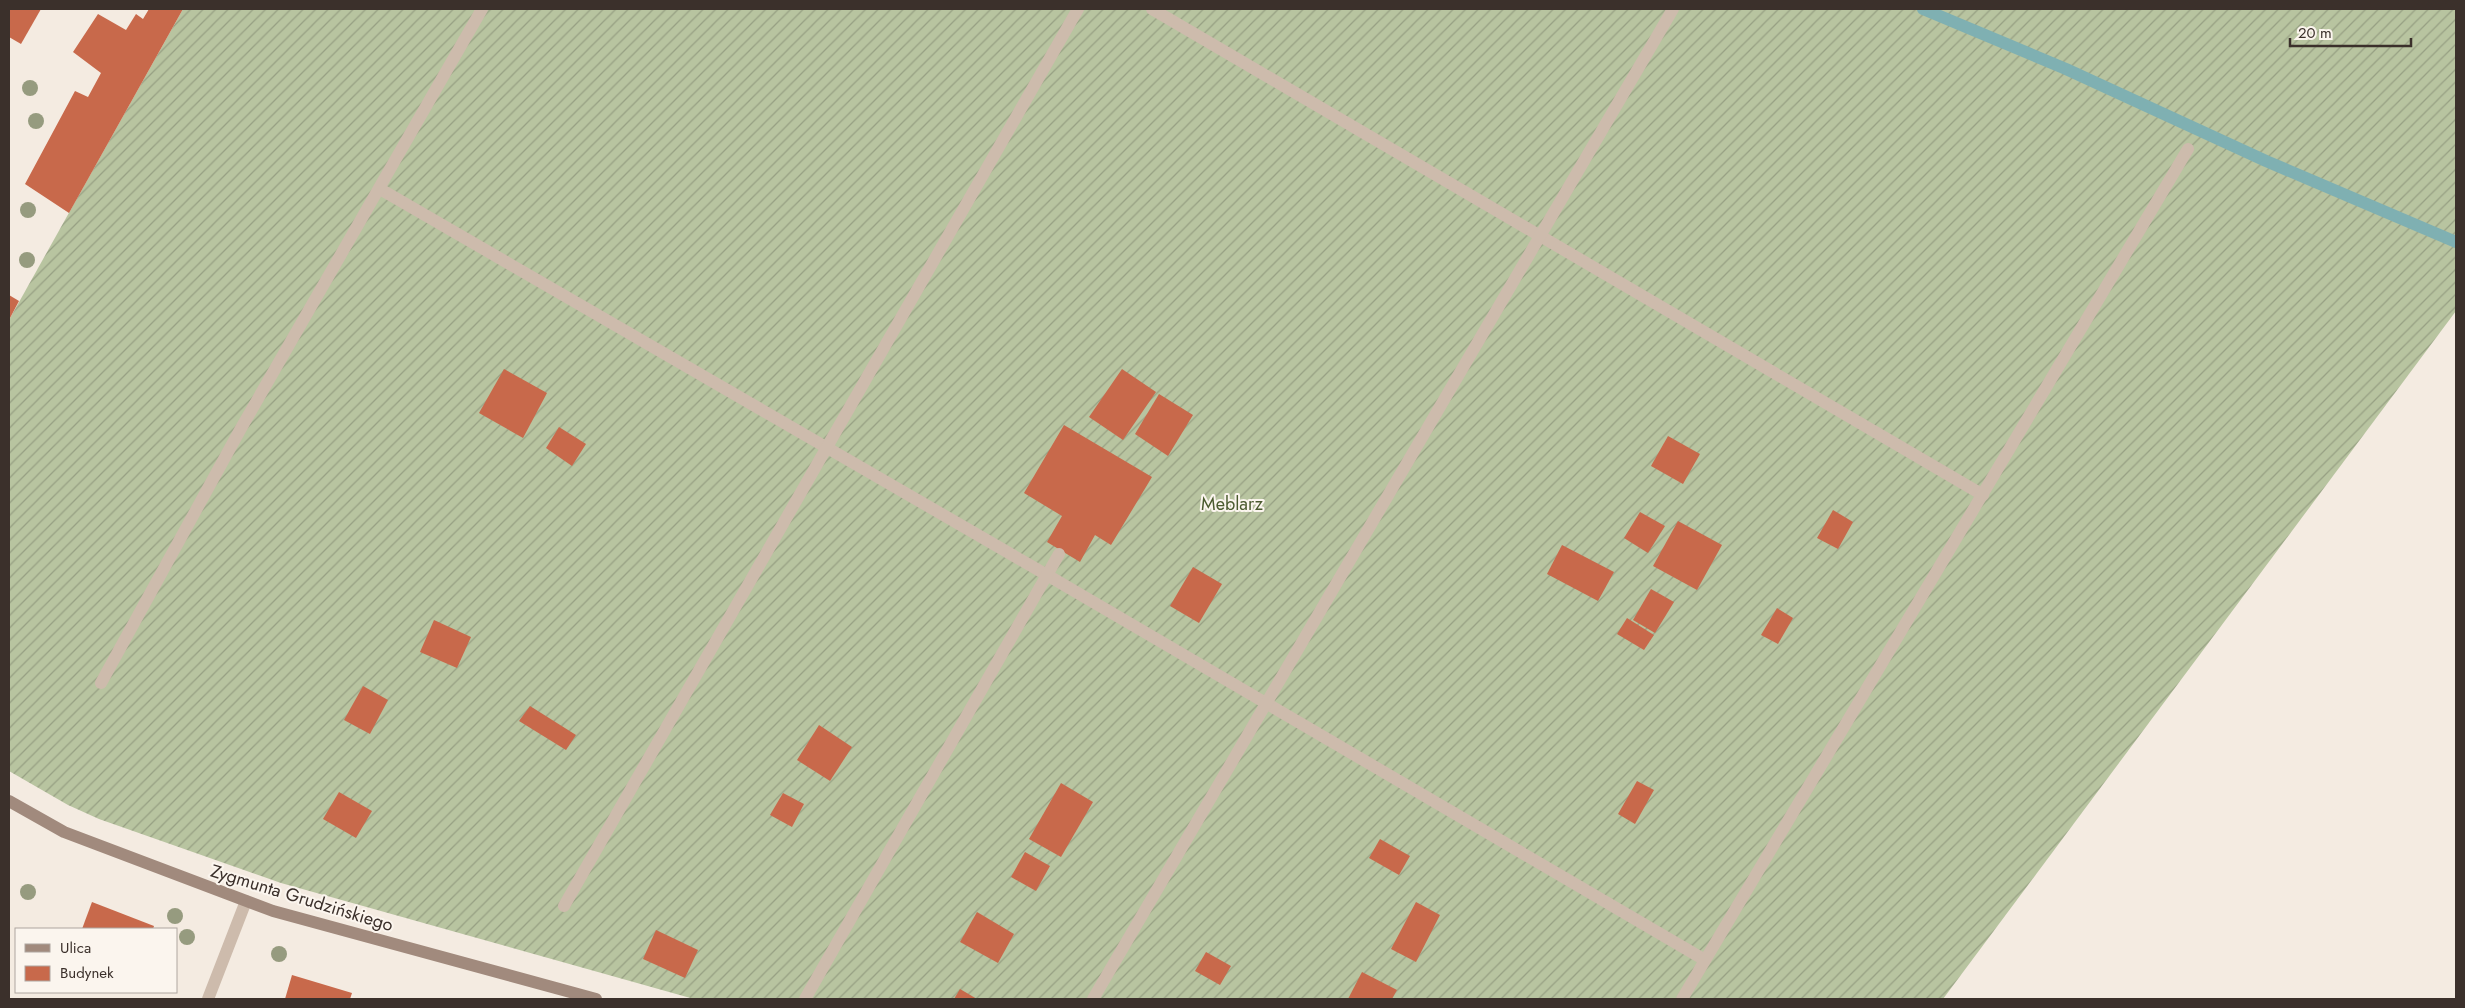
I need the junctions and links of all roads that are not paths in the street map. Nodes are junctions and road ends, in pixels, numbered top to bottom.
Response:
1 (482, 9) edge
2 (1078, 9) edge
3 (1152, 9) edge
4 (1673, 9) edge
5 (2188, 149) dead end
6 (380, 189) junction
7 (1541, 235) junction
8 (827, 448) junction
9 (1983, 495) junction
10 (1059, 554) dead end
11 (1047, 575) junction
12 (100, 682) dead end
13 (1265, 703) junction
14 (9, 801) edge
15 (246, 901) junction
16 (564, 906) dead end
17 (1705, 960) junction
18 (208, 999) edge
19 (596, 999) edge
20 (805, 999) edge
21 (1093, 999) edge
22 (1682, 999) edge

1 - 6 street
2 - 8 street
3 - 7 street
4 - 7 street
5 - 9 street
6 - 8 street
6 - 12 street
7 - 9 street
7 - 13 street
8 - 11 street
8 - 16 street
9 - 17 street
10 - 11 street
11 - 13 street
11 - 20 street
13 - 17 street
13 - 21 street
14 - 15 street, Zygmunta Grudzińskiego
15 - 18 street
15 - 19 street, Zygmunta Grudzińskiego
17 - 22 street

